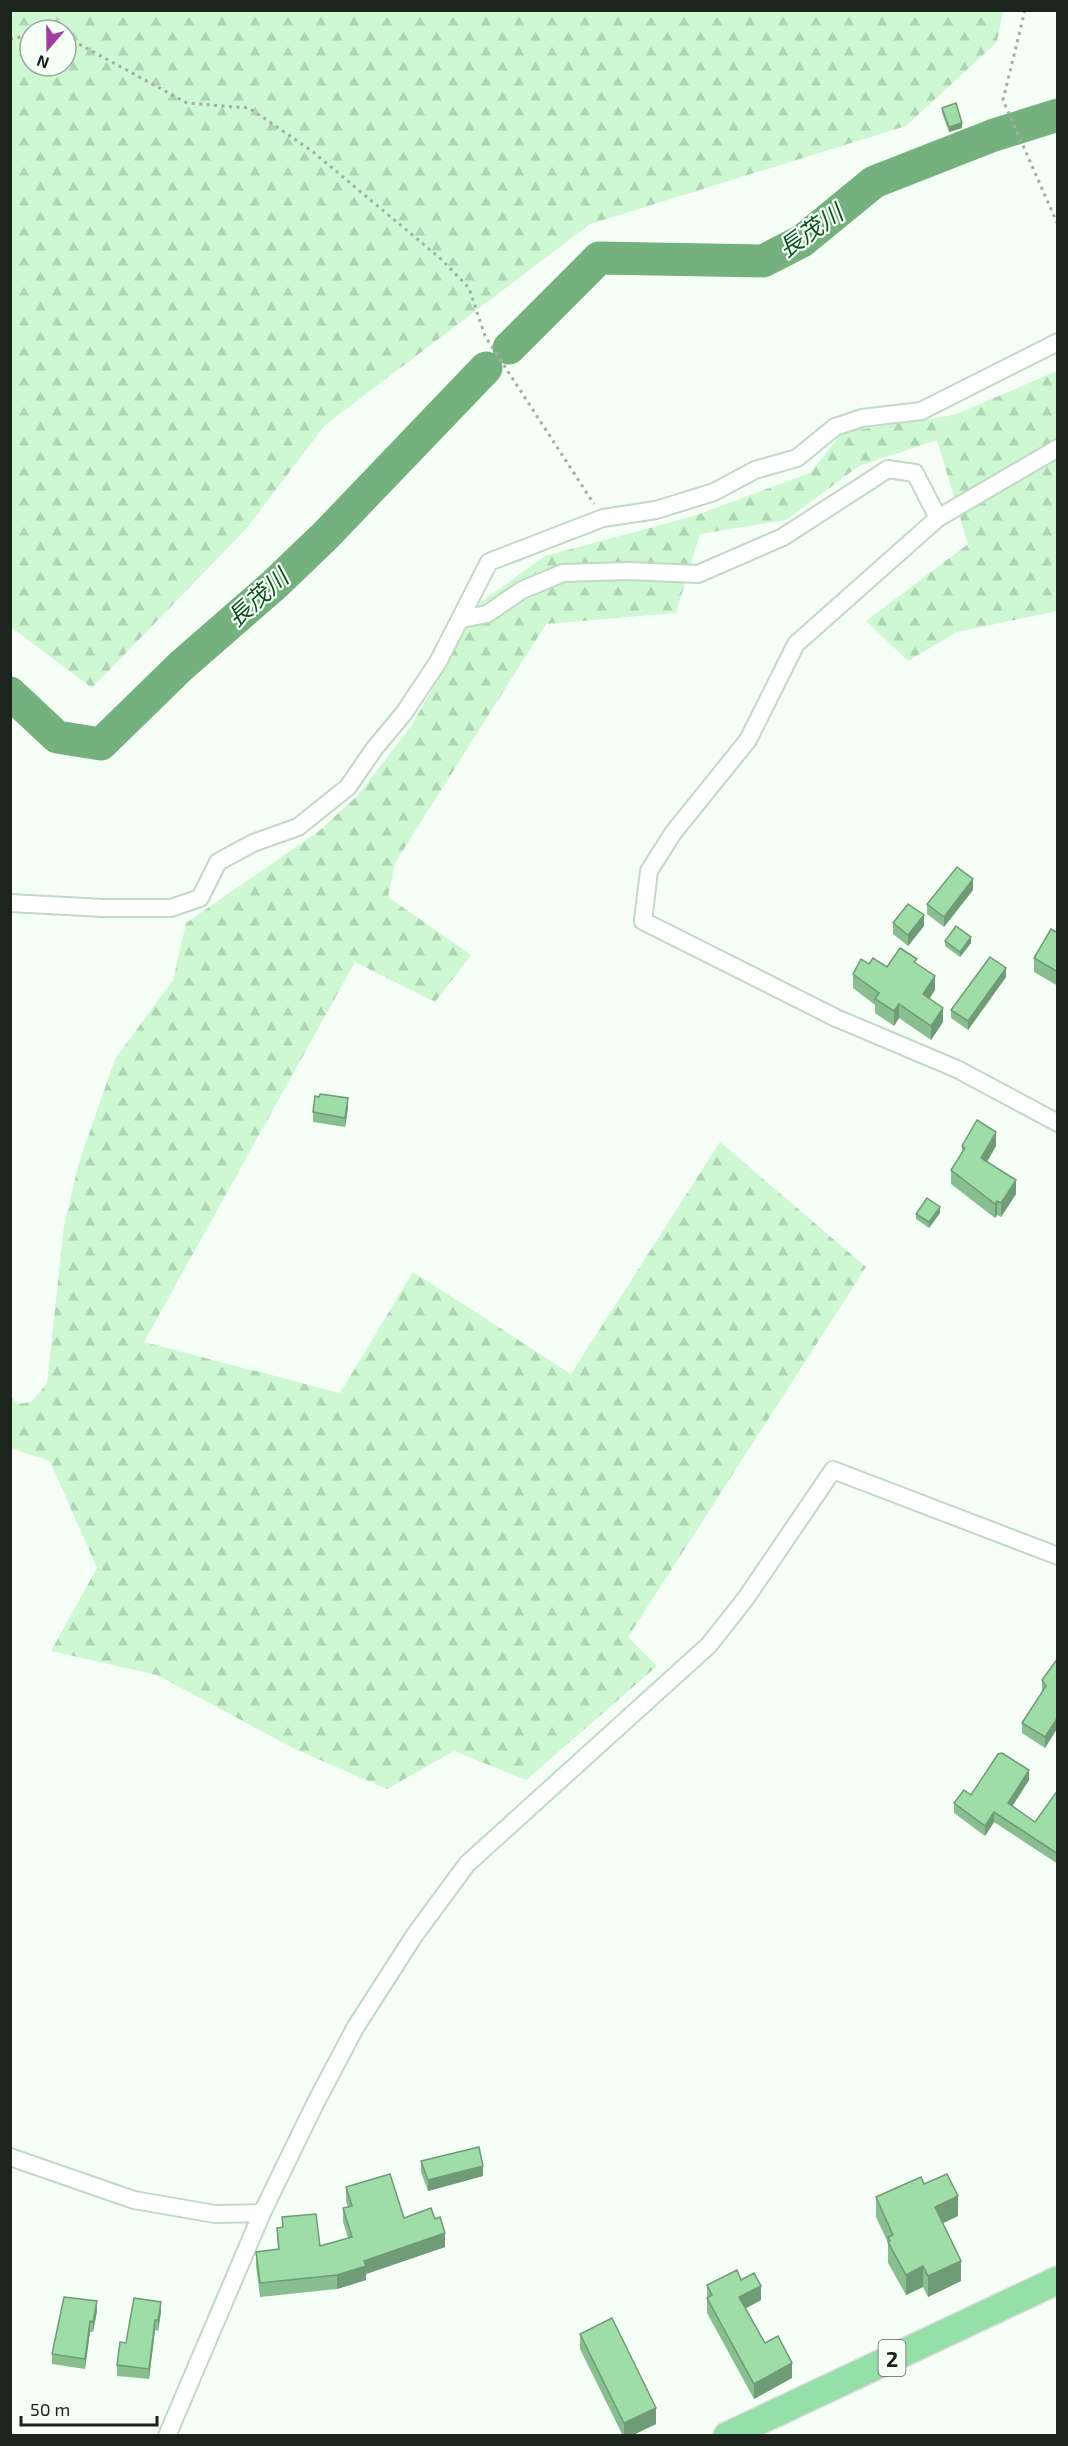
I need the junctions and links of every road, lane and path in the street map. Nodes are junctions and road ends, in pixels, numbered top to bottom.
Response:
1 (1025, 10) edge
2 (78, 43) edge
3 (1058, 225) edge
4 (1058, 342) edge
5 (1058, 448) edge
6 (603, 518) junction
7 (938, 518) junction
8 (462, 619) junction
9 (10, 903) edge
10 (1058, 1123) edge
11 (1058, 1556) edge
12 (10, 2157) edge
13 (262, 2213) junction
14 (1058, 2280) edge
15 (167, 2436) edge
16 (727, 2436) edge

1 - 3 path
2 - 6 path
4 - 6 street
5 - 7 street
6 - 8 street
7 - 8 street
7 - 10 street
8 - 9 street
11 - 13 street
12 - 13 street
13 - 15 street
14 - 16 main road, 2

